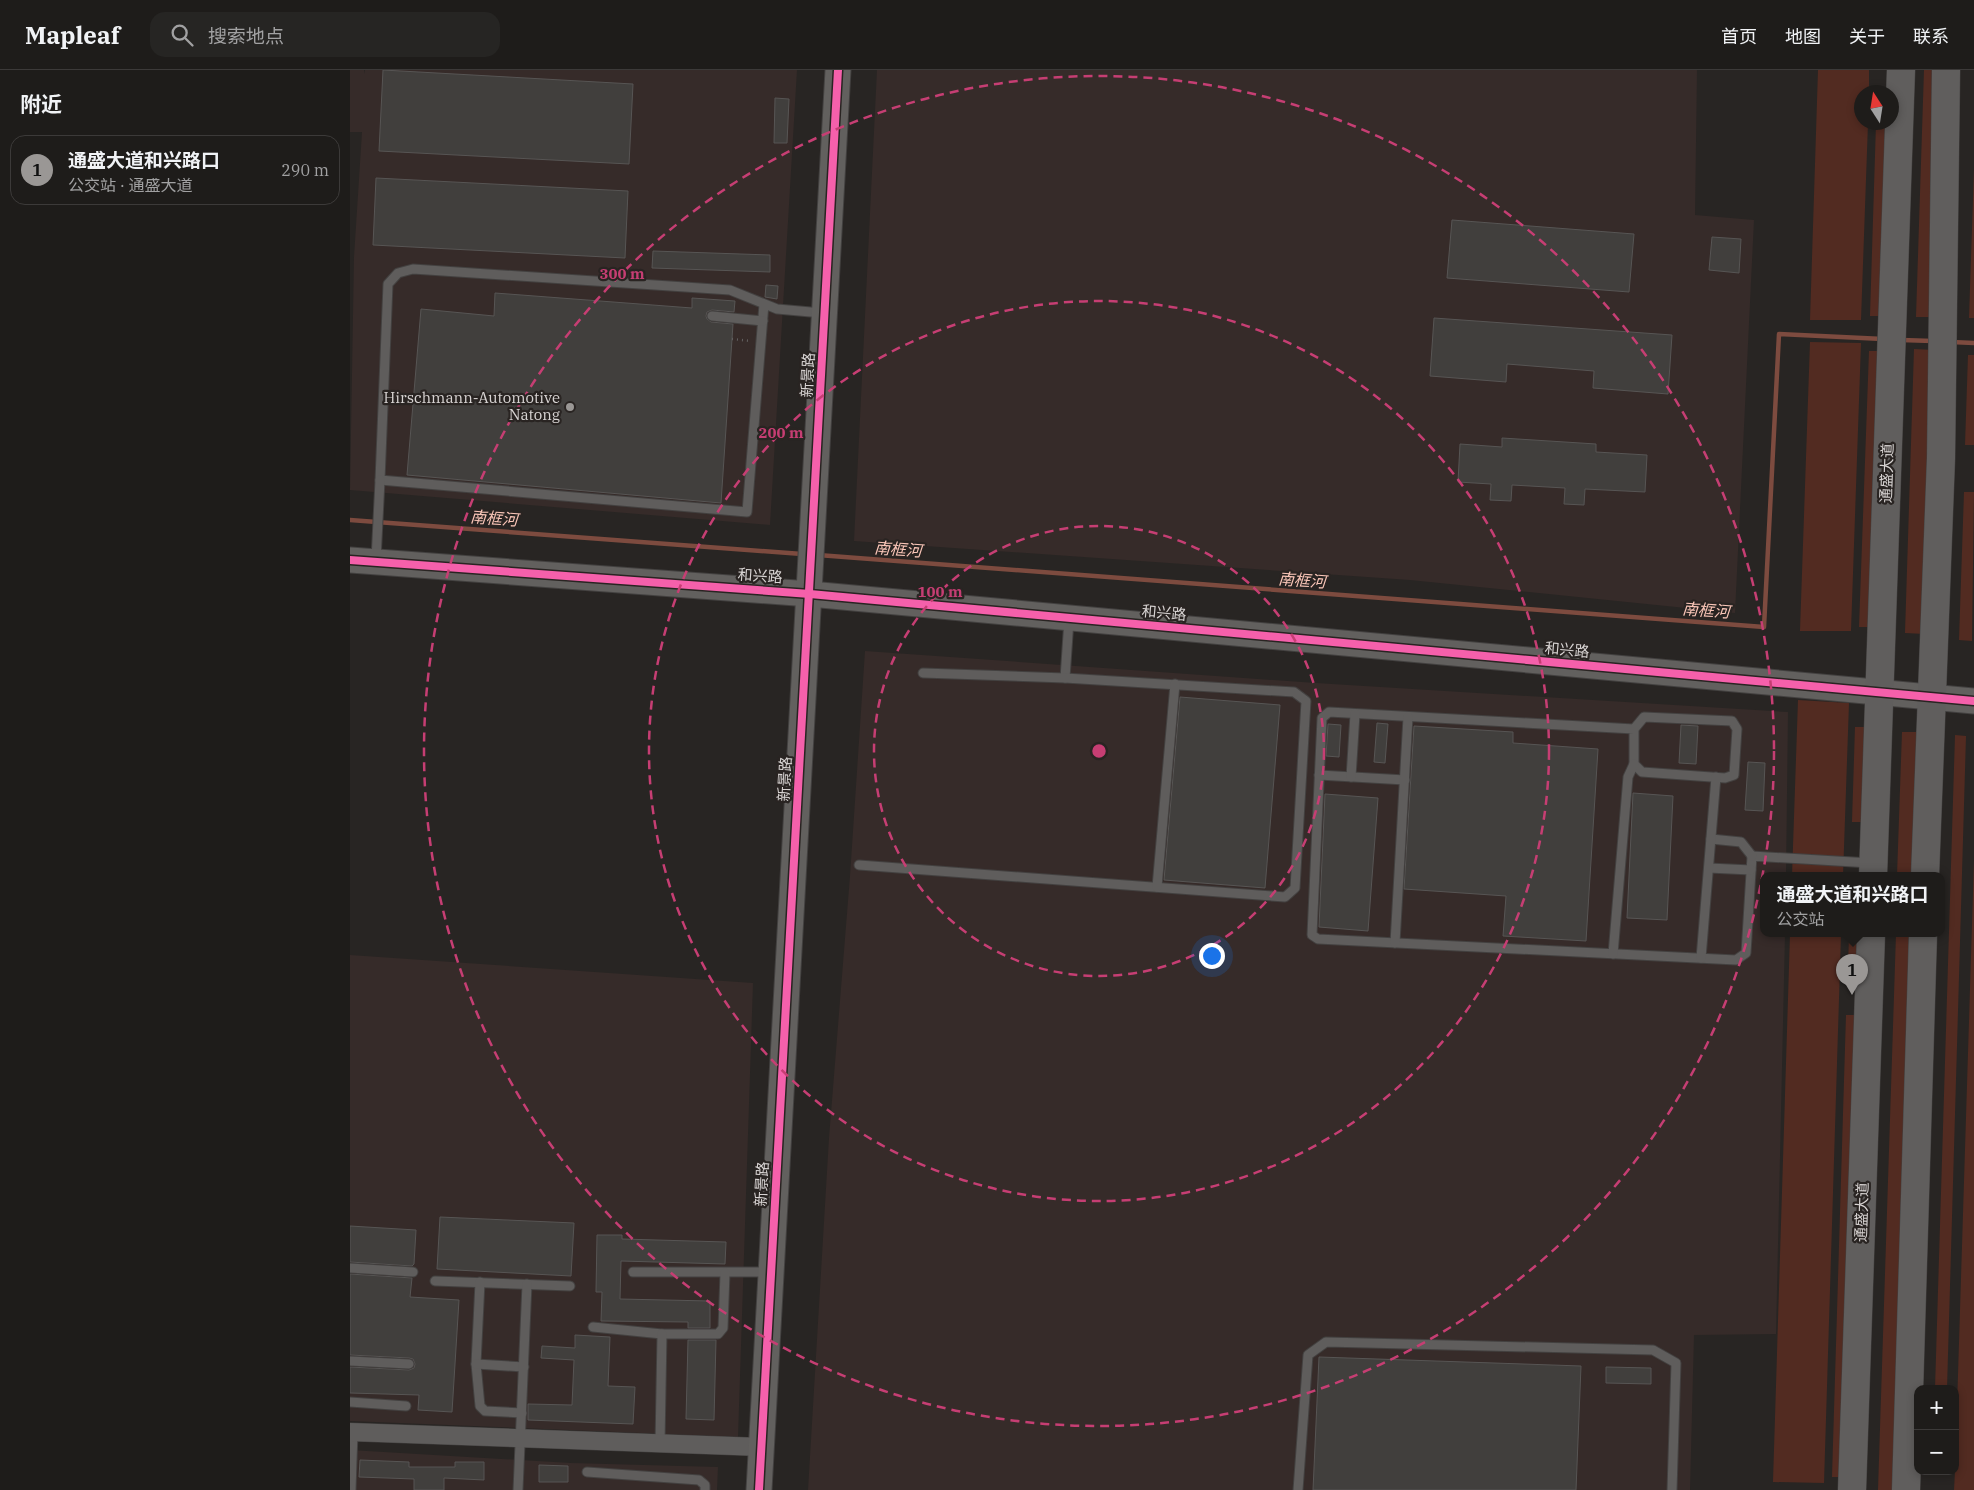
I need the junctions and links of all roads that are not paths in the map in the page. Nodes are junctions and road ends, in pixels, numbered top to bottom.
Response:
1 (838, 70) edge
2 (1901, 70) edge
3 (1946, 70) edge
4 (764, 304) junction
5 (825, 314) junction
6 (712, 316) dead end
7 (763, 321) junction
8 (380, 480) junction
9 (376, 551) junction
10 (350, 560) edge
11 (810, 594) junction
12 (1069, 618) junction
13 (923, 673) dead end
14 (1066, 678) junction
15 (1175, 684) junction
16 (1879, 692) junction
17 (1930, 698) junction
18 (1974, 701) edge
19 (1355, 714) junction
20 (1408, 716) junction
21 (1634, 729) junction
22 (1634, 764) junction
23 (1319, 775) junction
24 (1351, 777) junction
25 (1716, 777) junction
26 (1405, 780) junction
27 (1711, 839) junction
28 (1752, 856) junction
29 (859, 865) dead end
30 (1708, 868) junction
31 (1751, 870) junction
32 (1873, 870) edge
33 (1925, 872) edge
34 (1157, 887) junction
35 (1871, 937) edge
36 (1923, 937) edge
37 (1395, 943) junction
38 (1613, 954) junction
39 (1701, 958) junction
40 (350, 1268) edge
41 (414, 1272) dead end
42 (633, 1272) dead end
43 (771, 1272) junction
44 (724, 1273) junction
45 (435, 1281) dead end
46 (480, 1282) junction
47 (527, 1284) junction
48 (570, 1286) dead end
49 (593, 1327) dead end
50 (662, 1334) junction
51 (350, 1361) edge
52 (409, 1364) dead end
53 (476, 1364) junction
54 (524, 1368) junction
55 (350, 1402) edge
56 (406, 1406) dead end
57 (522, 1413) junction
58 (351, 1432) edge
59 (521, 1438) junction
60 (660, 1443) junction
61 (761, 1447) junction
62 (351, 1466) edge
63 (587, 1472) dead end
64 (351, 1490) edge
65 (518, 1490) edge
66 (705, 1490) edge
67 (759, 1490) edge
68 (1298, 1490) edge
69 (1672, 1490) edge
70 (1852, 1490) edge
71 (1906, 1490) edge

1 - 5 street, 新景路
2 - 16 main road, 通盛大道
3 - 17 main road
4 - 5 lane
4 - 7 lane
4 - 8 lane
5 - 11 street, 新景路
6 - 7 lane
7 - 8 lane
8 - 9 lane
9 - 10 street, 和兴路
9 - 11 street, 和兴路
11 - 12 street, 和兴路
11 - 43 street, 新景路
12 - 14 lane
12 - 16 street, 和兴路
13 - 14 lane
14 - 15 lane
15 - 34 lane
15 - 34 lane
16 - 17 street, 和兴路
16 - 32 main road, 通盛大道
17 - 18 street, 和兴路
17 - 33 main road
19 - 20 lane
19 - 23 lane
19 - 24 lane
20 - 21 lane
20 - 26 lane
21 - 22 lane
21 - 25 lane
22 - 25 lane
22 - 38 lane
23 - 24 lane
23 - 37 lane
24 - 26 lane
25 - 27 lane
26 - 37 lane
27 - 28 lane
27 - 30 lane
28 - 31 lane
28 - 32 lane
29 - 34 lane
30 - 31 lane
30 - 39 lane
31 - 39 lane
35 - 70 main road, 通盛大道
36 - 71 main road
37 - 38 lane
38 - 39 lane
40 - 41 lane
42 - 44 lane
43 - 44 lane
43 - 61 street, 新景路
44 - 50 lane
45 - 46 lane
46 - 47 lane
46 - 53 lane
47 - 48 lane
47 - 54 lane
49 - 50 lane
50 - 60 lane
51 - 52 lane
53 - 54 lane
53 - 57 lane
54 - 57 lane
55 - 56 lane
57 - 59 lane
58 - 59 street
58 - 62 lane
59 - 60 street
59 - 65 lane
60 - 61 street
61 - 67 street, 新景路
62 - 64 lane
63 - 66 lane
68 - 69 lane

